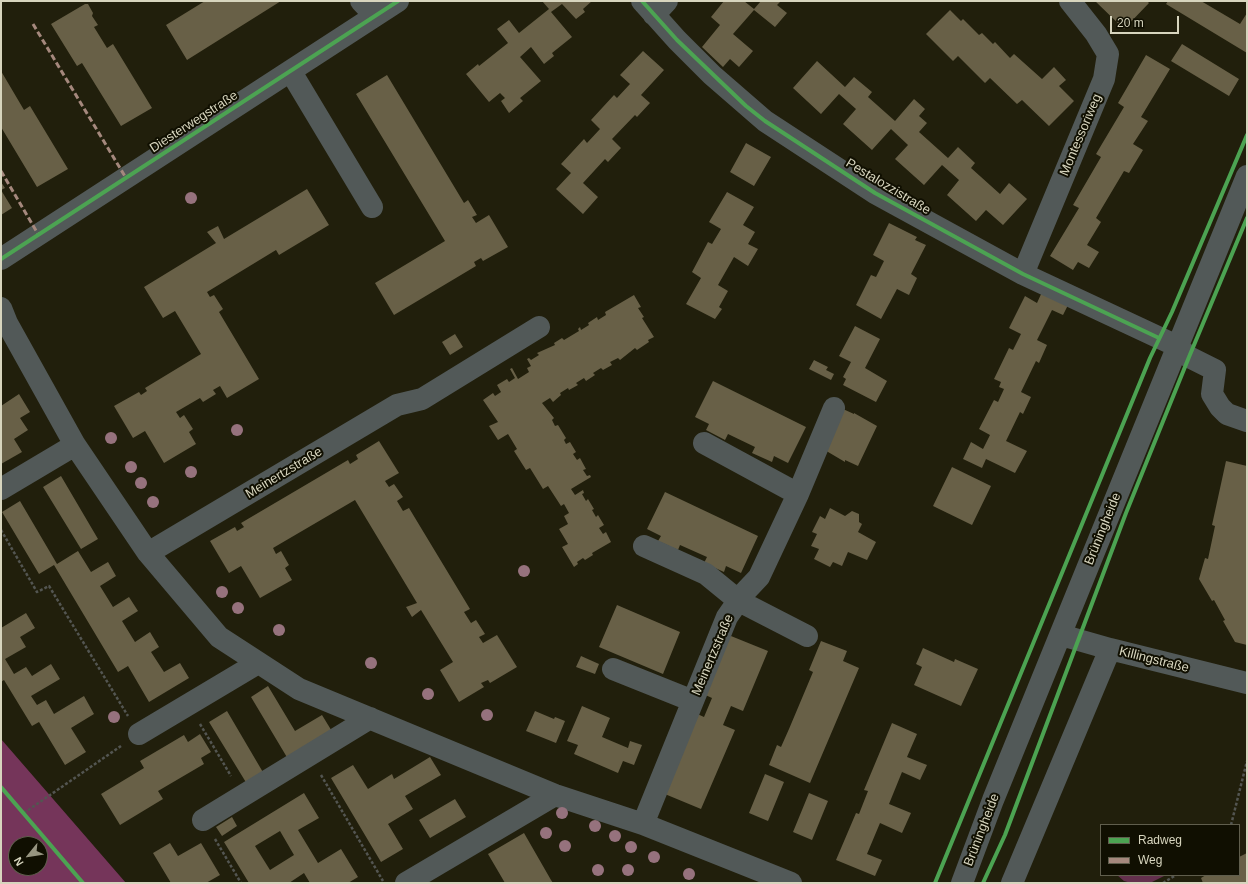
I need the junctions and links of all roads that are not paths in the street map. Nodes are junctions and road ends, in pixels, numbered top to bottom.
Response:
1 (398, 1) edge
2 (1070, 1) edge
3 (655, 6) edge
4 (368, 9) edge
5 (291, 72) junction
6 (1247, 176) edge
7 (372, 207) dead end
8 (1, 259) edge
9 (1023, 274) junction
10 (1, 308) edge
11 (539, 327) dead end
12 (1177, 346) junction
13 (834, 408) dead end
14 (1247, 421) edge
15 (704, 444) dead end
16 (75, 445) junction
17 (1, 489) edge
18 (798, 494) junction
19 (644, 546) dead end
20 (148, 553) junction
21 (739, 601) junction
22 (1061, 635) junction
23 (807, 636) dead end
24 (1110, 649) junction
25 (258, 663) junction
26 (613, 669) dead end
27 (1247, 683) edge
28 (693, 701) junction
29 (370, 718) junction
30 (139, 734) road end
31 (555, 795) junction
32 (204, 820) road end
33 (643, 824) junction
34 (406, 883) edge
35 (791, 883) edge
36 (962, 883) edge
37 (1012, 883) edge

1 - 4 street, Diesterwegstraße
2 - 9 street, Montessoriweg
3 - 9 street, Pestalozzistraße
4 - 5 street, Diesterwegstraße
5 - 7 street
5 - 8 street, Diesterwegstraße
6 - 12 street, Brüningheide
9 - 12 street, Pestalozzistraße
10 - 16 street
11 - 20 street, Meinertzstraße
12 - 14 street, Pestalozzistraße
12 - 22 street, Brüningheide
13 - 18 street, Meinertzstraße
15 - 18 street
16 - 17 street
16 - 20 street
18 - 21 street, Meinertzstraße
19 - 21 street
20 - 25 street
21 - 23 street
21 - 28 street, Meinertzstraße
22 - 24 street, Killingstraße
22 - 36 street, Brüningheide
24 - 27 street, Killingstraße
24 - 37 street
25 - 29 street
25 - 30 street
26 - 28 street
28 - 33 street, Meinertzstraße
29 - 31 street
29 - 32 street
31 - 33 street
31 - 34 street
33 - 35 street

